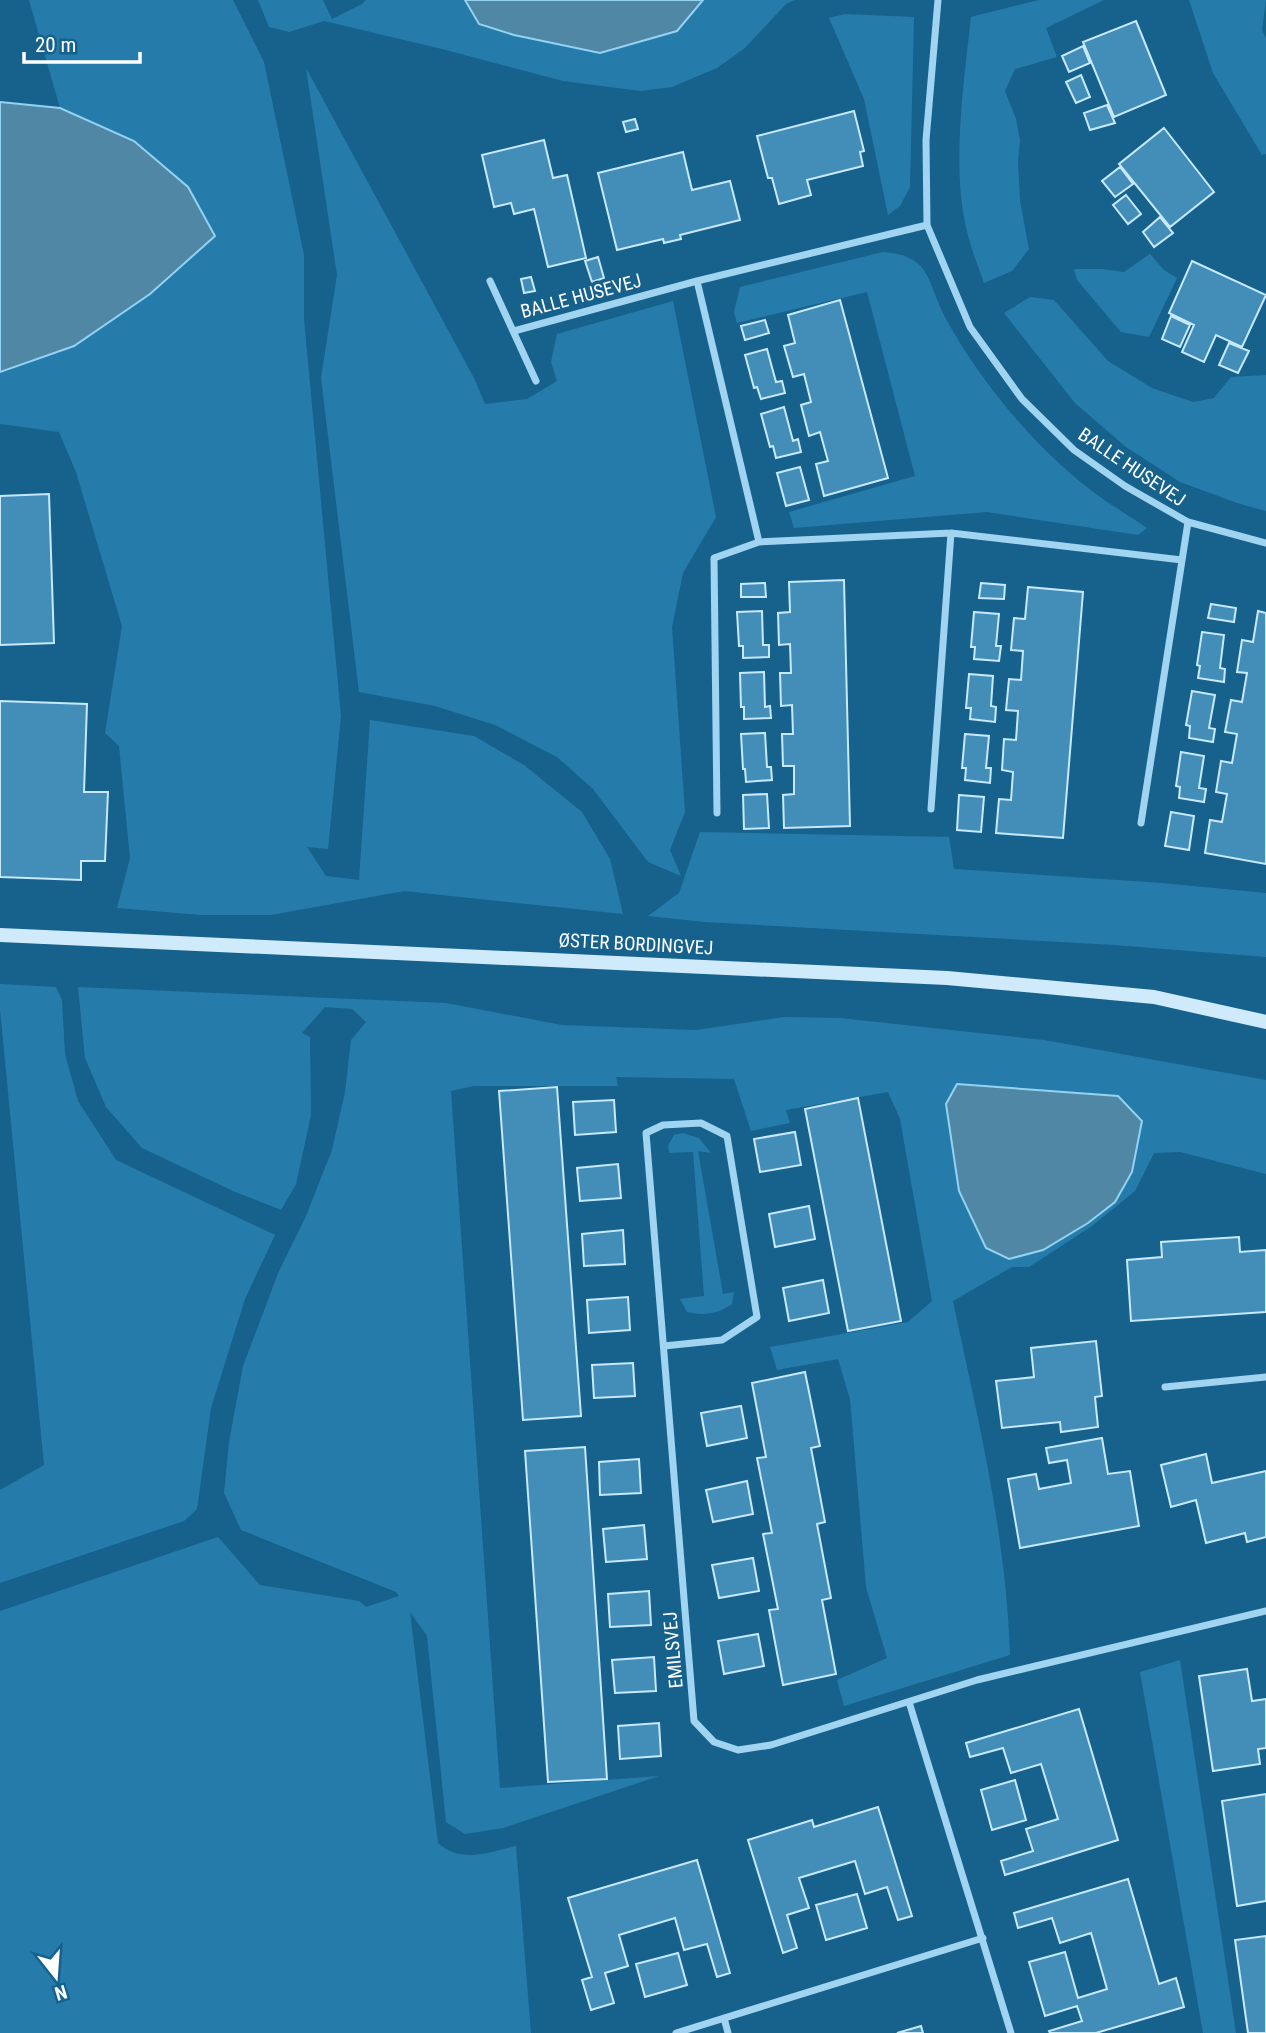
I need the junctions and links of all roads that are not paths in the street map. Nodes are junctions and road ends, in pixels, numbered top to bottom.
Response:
1 (938, 0) edge
2 (927, 225) junction
3 (490, 281) dead end
4 (697, 281) junction
5 (514, 331) junction
6 (536, 382) dead end
7 (1188, 522) junction
8 (951, 533) junction
9 (759, 542) junction
10 (1266, 543) edge
11 (1182, 560) junction
12 (931, 809) dead end
13 (718, 813) dead end
14 (1141, 823) dead end
15 (0, 935) edge
16 (1266, 1022) edge
17 (664, 1346) junction
18 (1266, 1377) edge
19 (1166, 1387) dead end
20 (1266, 1611) edge
21 (909, 1702) junction
22 (983, 1938) junction
23 (723, 2018) junction
24 (676, 2033) edge
25 (728, 2033) edge
26 (1011, 2033) edge

1 - 2 street, BALLE HUSEVEJ
2 - 4 street, BALLE HUSEVEJ
2 - 7 street, BALLE HUSEVEJ
3 - 5 street, BALLE HUSEVEJ
4 - 5 street, BALLE HUSEVEJ
4 - 9 street
5 - 6 street, BALLE HUSEVEJ
7 - 10 street, BALLE HUSEVEJ
7 - 11 street, BALLE HUSEVEJ
8 - 9 street
8 - 11 street
8 - 12 street
9 - 13 street
11 - 14 street, BALLE HUSEVEJ
15 - 16 street, ØSTER BORDINGVEJ
17 - 17 street, EMILSVEJ
17 - 21 street, EMILSVEJ
18 - 19 street
20 - 21 street, EMILSVEJ
21 - 22 street
22 - 23 street
22 - 26 street
23 - 24 street
23 - 25 street

